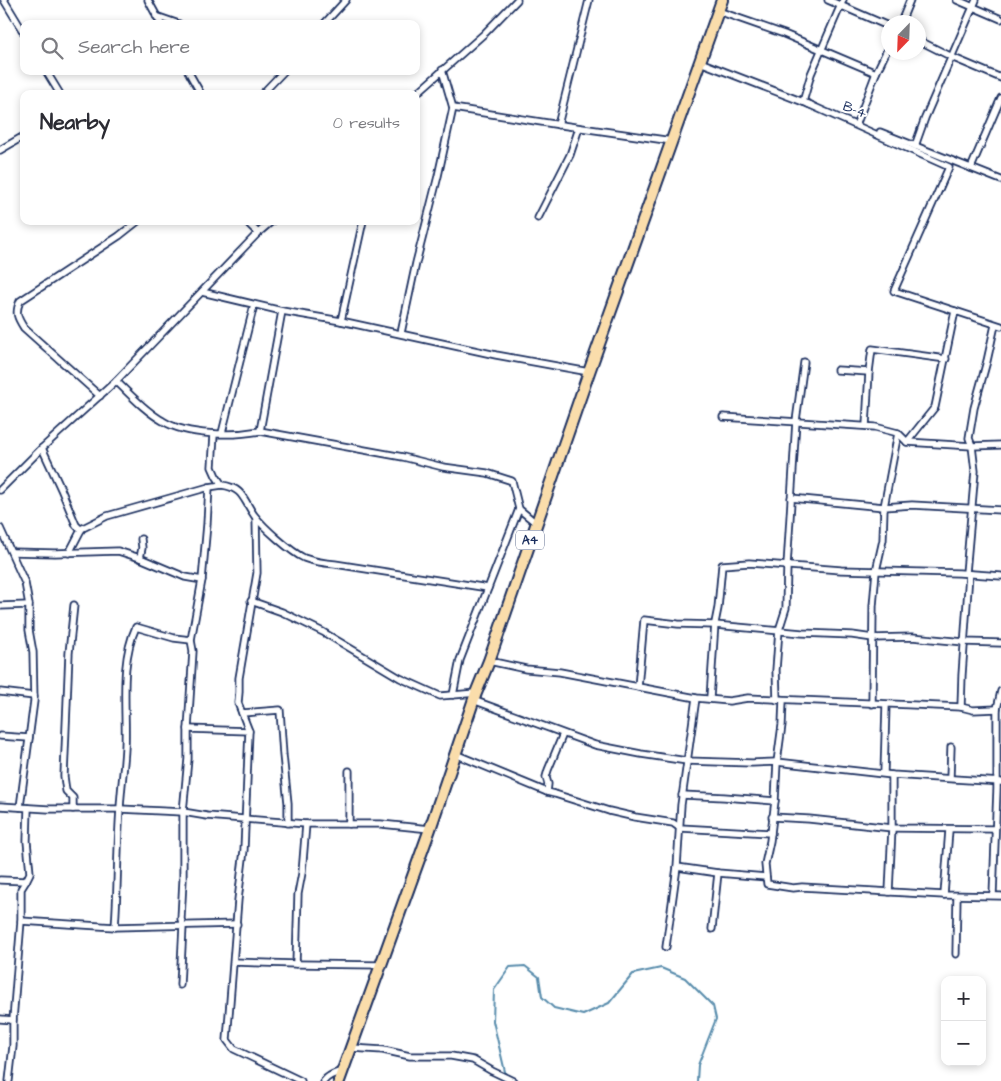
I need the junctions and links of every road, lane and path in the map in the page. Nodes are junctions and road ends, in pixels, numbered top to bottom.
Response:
1 (4, 0) edge
2 (148, 0) edge
3 (346, 0) edge
4 (518, 0) edge
5 (589, 0) edge
6 (722, 0) edge
7 (828, 0) edge
8 (910, 0) edge
9 (957, 0) edge
10 (976, 0) edge
11 (842, 3) edge
12 (973, 7) junction
13 (718, 10) junction
14 (904, 15) edge
15 (156, 16) junction
16 (1001, 19) edge
17 (158, 20) edge
18 (167, 20) edge
19 (328, 20) edge
20 (881, 22) edge
21 (20, 26) edge
22 (926, 44) edge
23 (822, 50) junction
24 (951, 56) junction
25 (882, 60) edge
26 (700, 62) junction
27 (442, 70) junction
28 (876, 73) junction
29 (48, 75) edge
30 (190, 75) edge
31 (280, 75) edge
32 (1001, 78) edge
33 (58, 90) edge
34 (199, 90) edge
35 (266, 90) edge
36 (420, 90) edge
37 (1001, 98) edge
38 (805, 103) junction
39 (1000, 106) edge
40 (453, 108) junction
41 (857, 123) junction
42 (558, 125) junction
43 (579, 128) junction
44 (20, 138) edge
45 (672, 140) junction
46 (915, 146) junction
47 (0, 150) edge
48 (971, 168) junction
49 (1001, 180) edge
50 (538, 218) dead end
51 (133, 225) edge
52 (250, 225) edge
53 (267, 225) edge
54 (363, 225) edge
55 (258, 233) junction
56 (202, 292) junction
57 (254, 305) junction
58 (282, 311) junction
59 (955, 312) junction
60 (341, 321) junction
61 (998, 325) edge
62 (401, 333) junction
63 (946, 359) junction
64 (804, 362) dead end
65 (837, 370) dead end
66 (589, 372) junction
67 (869, 372) junction
68 (116, 381) junction
69 (100, 396) junction
70 (723, 417) dead end
71 (796, 421) junction
72 (866, 426) junction
73 (260, 431) junction
74 (222, 433) junction
75 (214, 434) junction
76 (898, 434) junction
77 (907, 442) junction
78 (1001, 445) edge
79 (972, 446) junction
80 (42, 448) junction
81 (222, 485) junction
82 (209, 487) junction
83 (0, 490) edge
84 (791, 498) junction
85 (884, 507) junction
86 (972, 508) junction
87 (519, 509) junction
88 (1001, 510) edge
89 (256, 518) junction
90 (536, 523) junction
91 (0, 528) edge
92 (81, 530) junction
93 (141, 539) dead end
94 (12, 552) junction
95 (69, 553) junction
96 (140, 558) junction
97 (787, 566) junction
98 (876, 571) junction
99 (968, 574) junction
100 (1001, 576) edge
101 (202, 580) junction
102 (488, 588) junction
103 (251, 601) junction
104 (29, 605) junction
105 (74, 605) dead end
106 (0, 606) edge
107 (715, 625) junction
108 (779, 630) junction
109 (873, 638) junction
110 (191, 640) junction
111 (964, 642) junction
112 (1001, 643) edge
113 (489, 661) junction
114 (638, 687) junction
115 (1001, 691) edge
116 (0, 692) edge
117 (453, 695) junction
118 (34, 696) junction
119 (475, 696) junction
120 (696, 698) junction
121 (710, 698) junction
122 (780, 700) junction
123 (872, 704) junction
124 (886, 704) junction
125 (961, 708) junction
126 (997, 709) junction
127 (242, 713) junction
128 (188, 729) junction
129 (249, 731) junction
130 (563, 734) junction
131 (0, 736) edge
132 (29, 738) junction
133 (952, 747) dead end
134 (455, 754) junction
135 (687, 761) junction
136 (777, 762) junction
137 (349, 772) dead end
138 (884, 773) junction
139 (892, 775) junction
140 (950, 778) junction
141 (999, 782) edge
142 (547, 792) junction
143 (682, 796) junction
144 (775, 801) junction
145 (0, 806) edge
146 (20, 807) junction
147 (28, 808) junction
148 (73, 809) junction
149 (120, 809) junction
150 (183, 812) junction
151 (772, 817) junction
152 (245, 819) junction
153 (288, 823) junction
154 (306, 824) junction
155 (349, 824) junction
156 (680, 828) junction
157 (892, 828) junction
158 (430, 829) junction
159 (995, 829) junction
160 (949, 830) junction
161 (771, 833) junction
162 (678, 867) junction
163 (718, 873) junction
164 (766, 877) junction
165 (0, 880) edge
166 (26, 882) junction
167 (889, 892) junction
168 (993, 895) junction
169 (944, 896) junction
170 (957, 896) junction
171 (1001, 896) edge
172 (21, 921) junction
173 (237, 924) junction
174 (183, 926) junction
175 (115, 927) junction
176 (712, 929) dead end
177 (666, 947) dead end
178 (956, 954) dead end
179 (234, 962) junction
180 (296, 964) junction
181 (381, 965) junction
182 (180, 985) dead end
183 (0, 1019) edge
184 (13, 1020) junction
185 (351, 1048) junction
186 (341, 1076) edge
187 (9, 1081) edge
188 (301, 1081) edge
189 (324, 1081) edge
190 (513, 1081) edge

1 - 21 street
2 - 15 street
3 - 19 street
4 - 27 street
5 - 42 street
6 - 13 highway, A4
7 - 11 street
8 - 14 street
9 - 12 street
10 - 12 street
11 - 20 street
11 - 23 street
12 - 16 street
12 - 24 street
13 - 23 street
13 - 26 highway, A4
15 - 17 street
15 - 18 street
22 - 24 street
23 - 28 street
23 - 38 street
24 - 32 street
24 - 46 street
25 - 28 street
26 - 38 street, B-4
26 - 45 highway, A4
27 - 36 street
27 - 40 street
28 - 41 street
29 - 33 street
30 - 34 street
31 - 35 street
37 - 39 street
38 - 41 street, B-4
38 - 59 street
39 - 48 street
40 - 42 street
40 - 62 street
41 - 46 street, B-4
42 - 43 street
43 - 45 street
43 - 50 street
44 - 47 street
45 - 66 highway, A4
46 - 48 street, B-4
48 - 49 street, B-4
51 - 69 street
52 - 55 street
53 - 55 street
54 - 60 street
55 - 56 street
56 - 57 street
56 - 68 street
57 - 58 street
57 - 74 street
58 - 60 street
58 - 73 street
59 - 61 street
59 - 63 street
60 - 62 street
61 - 79 street
62 - 66 street
63 - 67 street
63 - 77 street
64 - 71 street
65 - 67 street
66 - 90 highway, A4
67 - 72 street
68 - 69 street
68 - 75 street
69 - 80 street
70 - 71 street
71 - 72 street
71 - 84 street
72 - 76 street
73 - 74 street
73 - 87 street
74 - 75 street
75 - 81 street
76 - 77 street
76 - 85 street
77 - 79 street
78 - 79 street
79 - 86 street
80 - 83 street
80 - 92 street
81 - 82 street
81 - 89 street
82 - 92 street
82 - 101 street
84 - 85 street
84 - 97 street
85 - 86 street
85 - 98 street
86 - 88 street
86 - 99 street
87 - 90 street
87 - 102 street
89 - 102 street
89 - 103 street
90 - 113 highway, A4
91 - 94 street
92 - 95 street
93 - 96 street
94 - 95 street
94 - 104 street
95 - 96 street
96 - 101 street
97 - 98 street
97 - 107 street
97 - 108 street
98 - 99 street
98 - 109 street
99 - 100 street
99 - 111 street
101 - 110 street
102 - 117 street
103 - 117 street
103 - 127 street
104 - 106 street
104 - 118 street
105 - 148 street
107 - 108 street
107 - 114 street
107 - 121 street
108 - 109 street
108 - 122 street
109 - 111 street
109 - 123 street
110 - 128 street
110 - 149 street
111 - 112 street
111 - 125 street
113 - 114 street
113 - 119 highway, A4
114 - 120 street
115 - 126 street
116 - 118 street
117 - 119 street
118 - 132 street
119 - 130 street
119 - 134 highway, A4
120 - 121 street
120 - 135 street
121 - 122 street
122 - 123 street
122 - 136 street
123 - 124 street
124 - 125 street
124 - 138 street
125 - 126 street
126 - 141 street
127 - 129 street
127 - 153 street
128 - 129 street
128 - 150 street
129 - 152 street
130 - 135 street
130 - 142 street
131 - 132 street
132 - 146 street
133 - 140 street
134 - 142 street
134 - 158 highway, A4
135 - 136 street
135 - 143 street
136 - 138 street
136 - 144 street
137 - 155 street
138 - 139 street
139 - 140 street
139 - 157 street
140 - 141 street
141 - 159 street
142 - 156 street
143 - 144 street
143 - 156 street
144 - 151 street
145 - 146 street
146 - 147 street
147 - 148 street
147 - 166 street
148 - 149 street
149 - 150 street
149 - 175 street
150 - 152 street
150 - 174 street
151 - 157 street
151 - 161 street
152 - 153 street
152 - 173 street
153 - 154 street
154 - 155 street
154 - 180 street
155 - 158 street
156 - 161 street
156 - 162 street
157 - 160 street
157 - 167 street
158 - 181 highway, A4
159 - 160 street
159 - 168 street
160 - 169 street
161 - 164 street
162 - 163 street
162 - 177 street
163 - 164 street
163 - 176 street
164 - 167 street
165 - 166 street
166 - 172 street
167 - 169 street
168 - 170 street
168 - 171 street
169 - 170 street
170 - 178 street
172 - 175 street
172 - 184 street
173 - 174 street
173 - 179 street
174 - 175 street
174 - 182 street
179 - 180 street
179 - 188 street
180 - 181 street
181 - 185 highway, A4
183 - 184 street
184 - 187 street
185 - 186 highway, A4
185 - 190 street
186 - 189 street

